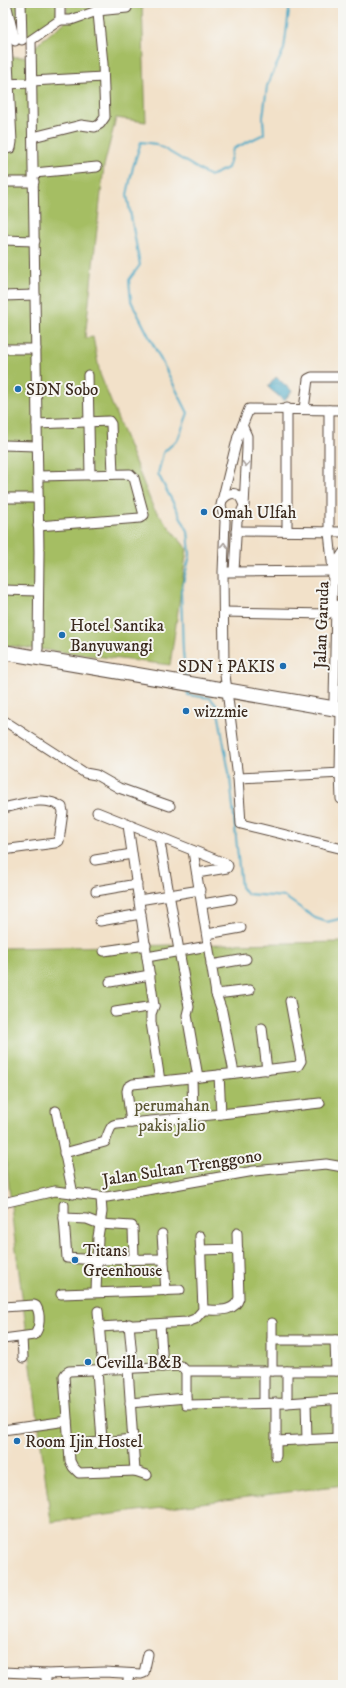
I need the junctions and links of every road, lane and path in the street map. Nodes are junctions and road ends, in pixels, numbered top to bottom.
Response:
1 (6, 3) edge
2 (21, 3) edge
3 (60, 3) edge
4 (97, 7) edge
5 (126, 8) dead end
6 (60, 20) junction
7 (3, 21) edge
8 (31, 40) junction
9 (12, 41) edge
10 (103, 77) junction
11 (32, 82) junction
12 (6, 84) edge
13 (33, 137) junction
14 (3, 150) edge
15 (97, 168) dead end
16 (34, 177) junction
17 (3, 182) edge
18 (3, 240) edge
19 (34, 241) junction
20 (35, 295) junction
21 (3, 296) edge
22 (36, 349) junction
23 (3, 350) edge
24 (88, 376) dead end
25 (343, 378) edge
26 (287, 408) junction
27 (304, 409) junction
28 (329, 410) junction
29 (343, 410) edge
30 (88, 422) junction
31 (37, 424) junction
32 (243, 427) junction
33 (3, 445) edge
34 (38, 446) junction
35 (112, 474) junction
36 (90, 475) junction
37 (38, 476) junction
38 (3, 498) edge
39 (38, 498) junction
40 (224, 498) junction
41 (243, 503) junction
42 (38, 526) junction
43 (236, 531) junction
44 (287, 532) junction
45 (330, 532) junction
46 (343, 532) edge
47 (343, 553) edge
48 (234, 571) junction
49 (333, 571) junction
50 (223, 572) junction
51 (3, 590) edge
52 (38, 591) junction
53 (224, 612) junction
54 (3, 643) edge
55 (38, 649) junction
56 (3, 652) edge
57 (339, 665) edge
58 (161, 674) junction
59 (225, 684) junction
60 (340, 705) edge
61 (3, 720) edge
62 (341, 773) edge
63 (238, 778) junction
64 (341, 799) dead end
65 (170, 806) dead end
66 (3, 808) edge
67 (97, 812) dead end
68 (128, 825) junction
69 (159, 837) junction
70 (343, 849) edge
71 (3, 850) edge
72 (193, 851) junction
73 (132, 854) junction
74 (95, 860) dead end
75 (197, 872) junction
76 (137, 884) junction
77 (200, 890) junction
78 (96, 891) dead end
79 (169, 895) junction
80 (232, 899) dead end
81 (139, 900) junction
82 (202, 904) junction
83 (141, 914) junction
84 (100, 921) dead end
85 (241, 928) dead end
86 (206, 934) junction
87 (146, 944) junction
88 (208, 946) junction
89 (104, 951) dead end
90 (179, 951) junction
91 (148, 957) junction
92 (246, 959) dead end
93 (211, 965) junction
94 (150, 975) junction
95 (110, 982) dead end
96 (250, 990) dead end
97 (216, 994) junction
98 (290, 1001) dead end
99 (154, 1006) junction
100 (115, 1012) dead end
101 (262, 1028) dead end
102 (267, 1070) junction
103 (234, 1073) junction
104 (219, 1075) junction
105 (195, 1078) junction
106 (160, 1081) junction
107 (320, 1103) dead end
108 (56, 1111) dead end
109 (221, 1114) junction
110 (193, 1117) junction
111 (131, 1123) junction
112 (64, 1153) junction
113 (343, 1167) edge
114 (73, 1194) junction
115 (101, 1197) junction
116 (3, 1203) edge
117 (64, 1205) dead end
118 (64, 1218) junction
119 (102, 1218) junction
120 (237, 1233) dead end
121 (162, 1234) dead end
122 (200, 1236) dead end
123 (238, 1249) junction
124 (200, 1250) junction
125 (134, 1258) junction
126 (164, 1259) junction
127 (97, 1260) junction
128 (180, 1290) dead end
129 (166, 1291) junction
130 (96, 1292) junction
131 (62, 1294) dead end
132 (3, 1307) edge
133 (203, 1310) junction
134 (98, 1311) dead end
135 (272, 1323) dead end
136 (130, 1324) junction
137 (160, 1324) junction
138 (99, 1327) junction
139 (22, 1337) junction
140 (3, 1339) edge
141 (272, 1340) junction
142 (339, 1340) edge
143 (23, 1358) dead end
144 (163, 1367) junction
145 (130, 1369) junction
146 (100, 1370) junction
147 (186, 1371) junction
148 (287, 1371) junction
149 (339, 1371) edge
150 (268, 1372) junction
151 (186, 1398) junction
152 (340, 1400) edge
153 (306, 1402) junction
154 (130, 1403) junction
155 (264, 1403) junction
156 (276, 1403) junction
157 (287, 1403) junction
158 (60, 1422) junction
159 (3, 1430) edge
160 (340, 1438) edge
161 (133, 1439) junction
162 (307, 1440) junction
163 (102, 1441) junction
164 (276, 1441) junction
165 (69, 1445) junction
166 (276, 1456) dead end
167 (135, 1471) junction
168 (146, 1475) dead end
169 (148, 1654) dead end
170 (3, 1672) edge
171 (46, 1674) junction
172 (129, 1674) junction
173 (46, 1685) edge
174 (126, 1685) edge

1 - 9 street
2 - 9 street
3 - 6 street
4 - 5 street
4 - 6 street
4 - 10 street
6 - 8 street
7 - 9 street
8 - 9 street
8 - 11 street
9 - 12 street
10 - 11 street
10 - 13 street
11 - 12 street
11 - 13 street
12 - 14 street
13 - 16 street
15 - 16 street
16 - 17 street
16 - 19 street
18 - 19 street
19 - 20 street
20 - 21 street
20 - 22 street
22 - 23 street
22 - 31 street
24 - 30 street
25 - 27 street
26 - 27 street
26 - 32 street
26 - 44 street
27 - 28 street
28 - 29 street
28 - 45 street
30 - 31 street
30 - 35 street
30 - 36 street
31 - 34 street
32 - 40 street
32 -> 41 street
33 - 34 street
34 - 37 street
35 - 36 street
35 - 42 street
36 - 37 street
37 - 39 street
38 - 39 street
39 - 42 street
40 - 41 street
50 -> 40 street
41 - 43 street
42 - 52 street
43 - 44 street
43 - 48 street
44 - 45 street
45 - 46 street
45 - 49 street
47 - 57 street, Jalan Garuda
48 - 49 street
48 - 50 street
49 - 53 street
50 - 53 street
51 - 52 street
52 - 55 street
53 - 59 street
54 - 55 highway
55 - 58 highway
56 - 58 highway
57 - 60 street, Jalan Garuda
58 - 59 highway
59 - 60 highway
59 - 63 street
60 - 62 street, Jalan Garuda
61 - 65 street
62 - 63 street
62 - 64 street, Jalan Garuda
63 - 70 street
66 - 71 street
67 - 68 street
68 - 69 street
68 - 73 street
69 - 72 street
69 - 79 street
72 - 75 street
72 - 75 street
73 - 74 street
73 - 76 street
75 - 77 street
76 - 78 street
76 - 81 street
77 - 79 street
77 - 82 street
79 - 81 street
79 - 90 street
80 - 82 street
81 - 83 street
82 - 86 street
83 - 84 street
83 - 87 street
85 - 86 street
86 - 88 street
87 - 89 street
87 - 91 street
88 - 90 street
88 - 93 street
90 - 91 street
90 - 105 street
91 - 94 street
92 - 93 street
93 - 97 street
94 - 95 street
94 - 99 street
96 - 97 street
97 - 103 street
98 - 102 street
99 - 100 street
99 - 106 street
101 - 102 street
102 - 103 street
103 - 104 street
104 - 105 street
104 - 109 street
105 - 106 street
105 - 110 street
106 - 111 street
107 - 109 street
108 - 112 street
109 - 110 street
110 - 111 street
111 - 112 street
112 - 114 street
113 - 115 street, Jalan Sultan Trenggono
114 - 115 street, Jalan Sultan Trenggono
114 - 116 street, Jalan Sultan Trenggono
115 - 119 street
117 - 118 street
118 - 119 street
118 - 127 street
119 - 125 street
119 - 127 street
120 - 123 street
121 - 126 street
122 - 124 street
123 - 124 street
123 - 133 street
124 - 133 street
125 - 126 street
125 - 127 street
126 - 129 street
127 - 130 street
128 - 129 street
129 - 130 street
130 - 131 street
132 - 139 street
133 - 137 street
134 - 138 street
135 - 141 street
136 - 137 street
136 - 138 street
136 - 145 street
137 - 144 street
138 - 146 street
139 - 140 street
139 - 143 street
141 - 142 street
141 - 150 street
142 - 149 street
144 - 145 street
144 - 147 street
145 - 146 street
145 - 154 street
146 - 158 street
146 - 163 street
147 - 150 street
147 - 151 street
148 - 149 street
148 - 150 street
148 - 157 street
150 - 155 street
151 - 154 street
151 - 155 street
152 - 153 street
152 - 160 street
153 - 157 street
153 - 162 street
154 - 161 street
155 - 156 street
156 - 157 street
156 - 164 street
158 - 159 street
158 - 165 street
160 - 162 street
161 - 163 street
161 - 167 street
162 - 164 street
163 - 165 street
164 - 166 street
165 - 167 street
167 - 168 street
169 - 172 street
170 - 171 street
171 - 172 street
171 - 173 street
172 - 174 street

